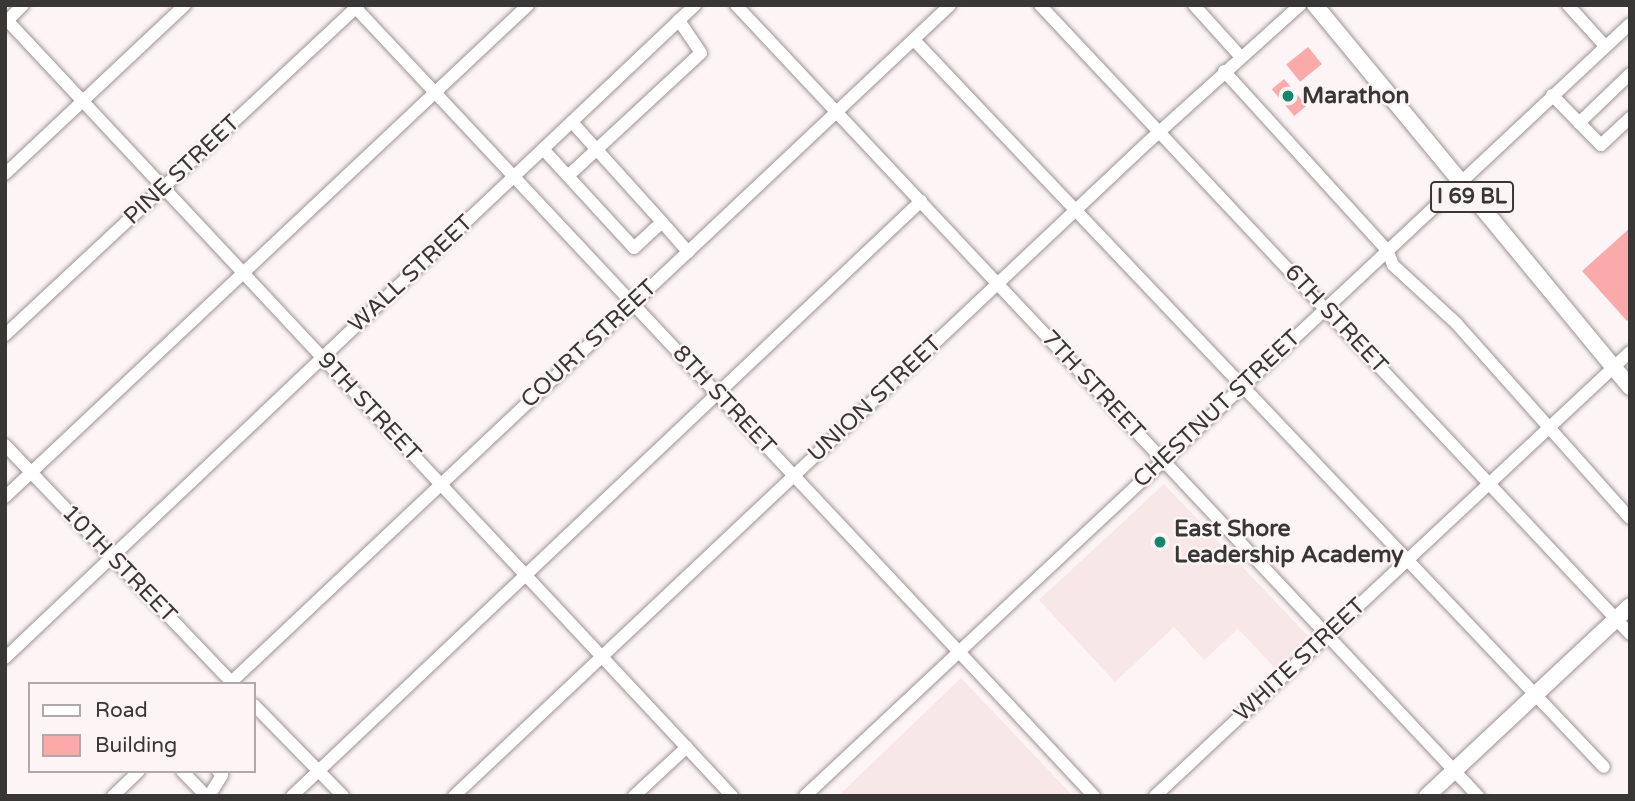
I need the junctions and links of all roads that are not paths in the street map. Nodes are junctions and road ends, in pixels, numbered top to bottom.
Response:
1 (23, 5) edge
2 (185, 5) edge
3 (528, 5) edge
4 (695, 5) edge
5 (736, 5) edge
6 (950, 5) edge
7 (1040, 5) edge
8 (1194, 5) edge
9 (1300, 5) edge
10 (1315, 5) edge
11 (1568, 5) edge
12 (356, 6) edge
13 (679, 20) junction
14 (6, 21) edge
15 (1630, 24) edge
16 (914, 40) junction
17 (1605, 46) junction
18 (1240, 55) junction
19 (1224, 71) junction
20 (1630, 74) edge
21 (434, 92) junction
22 (1552, 95) junction
23 (81, 99) junction
24 (837, 112) junction
25 (1630, 118) edge
26 (572, 122) junction
27 (1579, 123) junction
28 (1160, 132) junction
29 (543, 149) junction
30 (597, 150) junction
31 (5, 174) edge
32 (568, 176) junction
33 (514, 177) junction
34 (1459, 181) junction
35 (162, 187) junction
36 (921, 201) junction
37 (1077, 209) junction
38 (662, 222) junction
39 (1387, 250) junction
40 (688, 252) junction
41 (244, 274) junction
42 (998, 284) junction
43 (633, 303) junction
44 (1325, 307) junction
45 (5, 335) edge
46 (1630, 352) edge
47 (322, 357) junction
48 (1613, 367) junction
49 (1244, 384) junction
50 (1630, 387) edge
51 (717, 393) junction
52 (1546, 428) junction
53 (5, 445) edge
54 (1163, 459) junction
55 (33, 473) junction
56 (794, 475) junction
57 (1489, 482) junction
58 (440, 485) junction
59 (5, 497) edge
60 (1630, 518) edge
61 (111, 556) junction
62 (1407, 559) junction
63 (525, 574) junction
64 (1630, 606) edge
65 (1616, 619) junction
66 (1630, 634) edge
67 (1326, 635) junction
68 (959, 651) junction
69 (602, 655) junction
70 (5, 657) edge
71 (230, 682) edge
72 (232, 682) edge
73 (1535, 695) junction
74 (256, 707) edge
75 (687, 747) junction
76 (1604, 767) dead end
77 (317, 769) junction
78 (1454, 770) junction
79 (137, 773) edge
80 (183, 773) edge
81 (220, 773) edge
82 (113, 796) edge
83 (208, 796) edge
84 (292, 796) edge
85 (343, 796) edge
86 (454, 796) edge
87 (634, 796) edge
88 (732, 796) edge
89 (805, 796) edge
90 (1094, 796) edge
91 (1155, 796) edge
92 (1427, 796) edge
93 (1478, 796) edge

1 - 14 street
2 - 23 street
3 - 21 street
4 - 13 street, WALL STREET
5 - 24 street, 7TH STREET
6 - 16 street, COURT STREET
7 - 28 street, 6TH STREET
8 - 18 street
9 - 18 street, UNION STREET
10 - 34 main road, I 69 BL
11 - 17 street
12 - 21 street, 8TH STREET
12 - 35 street, PINE STREET
13 - 26 street, WALL STREET
13 - 30 street
14 - 23 street, 9TH STREET
15 - 17 street, CHESTNUT STREET
16 - 24 street, COURT STREET
16 - 37 street
17 - 22 street, CHESTNUT STREET
18 - 19 street, UNION STREET
19 - 28 street, UNION STREET
19 - 39 street
20 - 27 street
21 - 33 street, 8TH STREET
21 - 41 street
22 - 27 street
22 - 34 street, CHESTNUT STREET
23 - 31 street
23 - 35 street, 9TH STREET
24 - 36 street, 7TH STREET
24 - 40 street, COURT STREET
25 - 27 street
26 - 29 street, WALL STREET
26 - 30 street
28 - 37 street, UNION STREET
28 - 44 street, 6TH STREET
29 - 32 street
29 - 33 street, WALL STREET
30 - 32 street
30 - 38 street
32 - 38 street
33 - 43 street, 8TH STREET
33 - 47 street, WALL STREET
34 - 39 street, CHESTNUT STREET
34 - 48 main road, I 69 BL
35 - 41 street, 9TH STREET
35 - 45 street, PINE STREET
36 - 42 street, 7TH STREET
36 - 51 street
37 - 42 street, UNION STREET
37 - 49 street
38 - 40 street
39 - 44 street, CHESTNUT STREET
39 - 52 street
40 - 43 street, COURT STREET
41 - 47 street, 9TH STREET
41 - 55 street
42 - 54 street, 7TH STREET
42 - 56 street, UNION STREET
43 - 51 street, 8TH STREET
43 - 58 street, COURT STREET
44 - 49 street, CHESTNUT STREET
44 - 57 street, 6TH STREET
46 - 48 street, WHITE STREET
47 - 58 street, 9TH STREET
47 - 61 street, WALL STREET
48 - 50 main road, I 69 BL
48 - 52 street, WHITE STREET
49 - 54 street, CHESTNUT STREET
49 - 62 street
51 - 56 street, 8TH STREET
51 - 63 street
52 - 57 street, WHITE STREET
52 - 60 street
53 - 55 street, 10TH STREET
54 - 67 street, 7TH STREET
54 - 68 street, CHESTNUT STREET
55 - 59 street
55 - 61 street, 10TH STREET
56 - 68 street, 8TH STREET
56 - 69 street, UNION STREET
57 - 62 street, WHITE STREET
57 - 65 street, 6TH STREET
58 - 63 street, 9TH STREET
58 - 72 street, COURT STREET
61 - 70 street, WALL STREET
61 - 71 street, 10TH STREET
62 - 67 street, WHITE STREET
62 - 73 street
63 - 69 street, 9TH STREET
63 - 77 street
64 - 65 main road
65 - 66 street, 6TH STREET
65 - 73 main road
67 - 78 street, 7TH STREET
67 - 91 street, WHITE STREET
68 - 89 street, CHESTNUT STREET
68 - 90 street, 8TH STREET
69 - 75 street, 9TH STREET
69 - 86 street, UNION STREET
73 - 76 street
73 - 78 main road
74 - 77 street
75 - 87 street
75 - 88 street, 9TH STREET
77 - 84 street
77 - 85 street
78 - 92 main road
78 - 93 street, 7TH STREET
79 - 82 street
80 - 83 street
81 - 83 street

